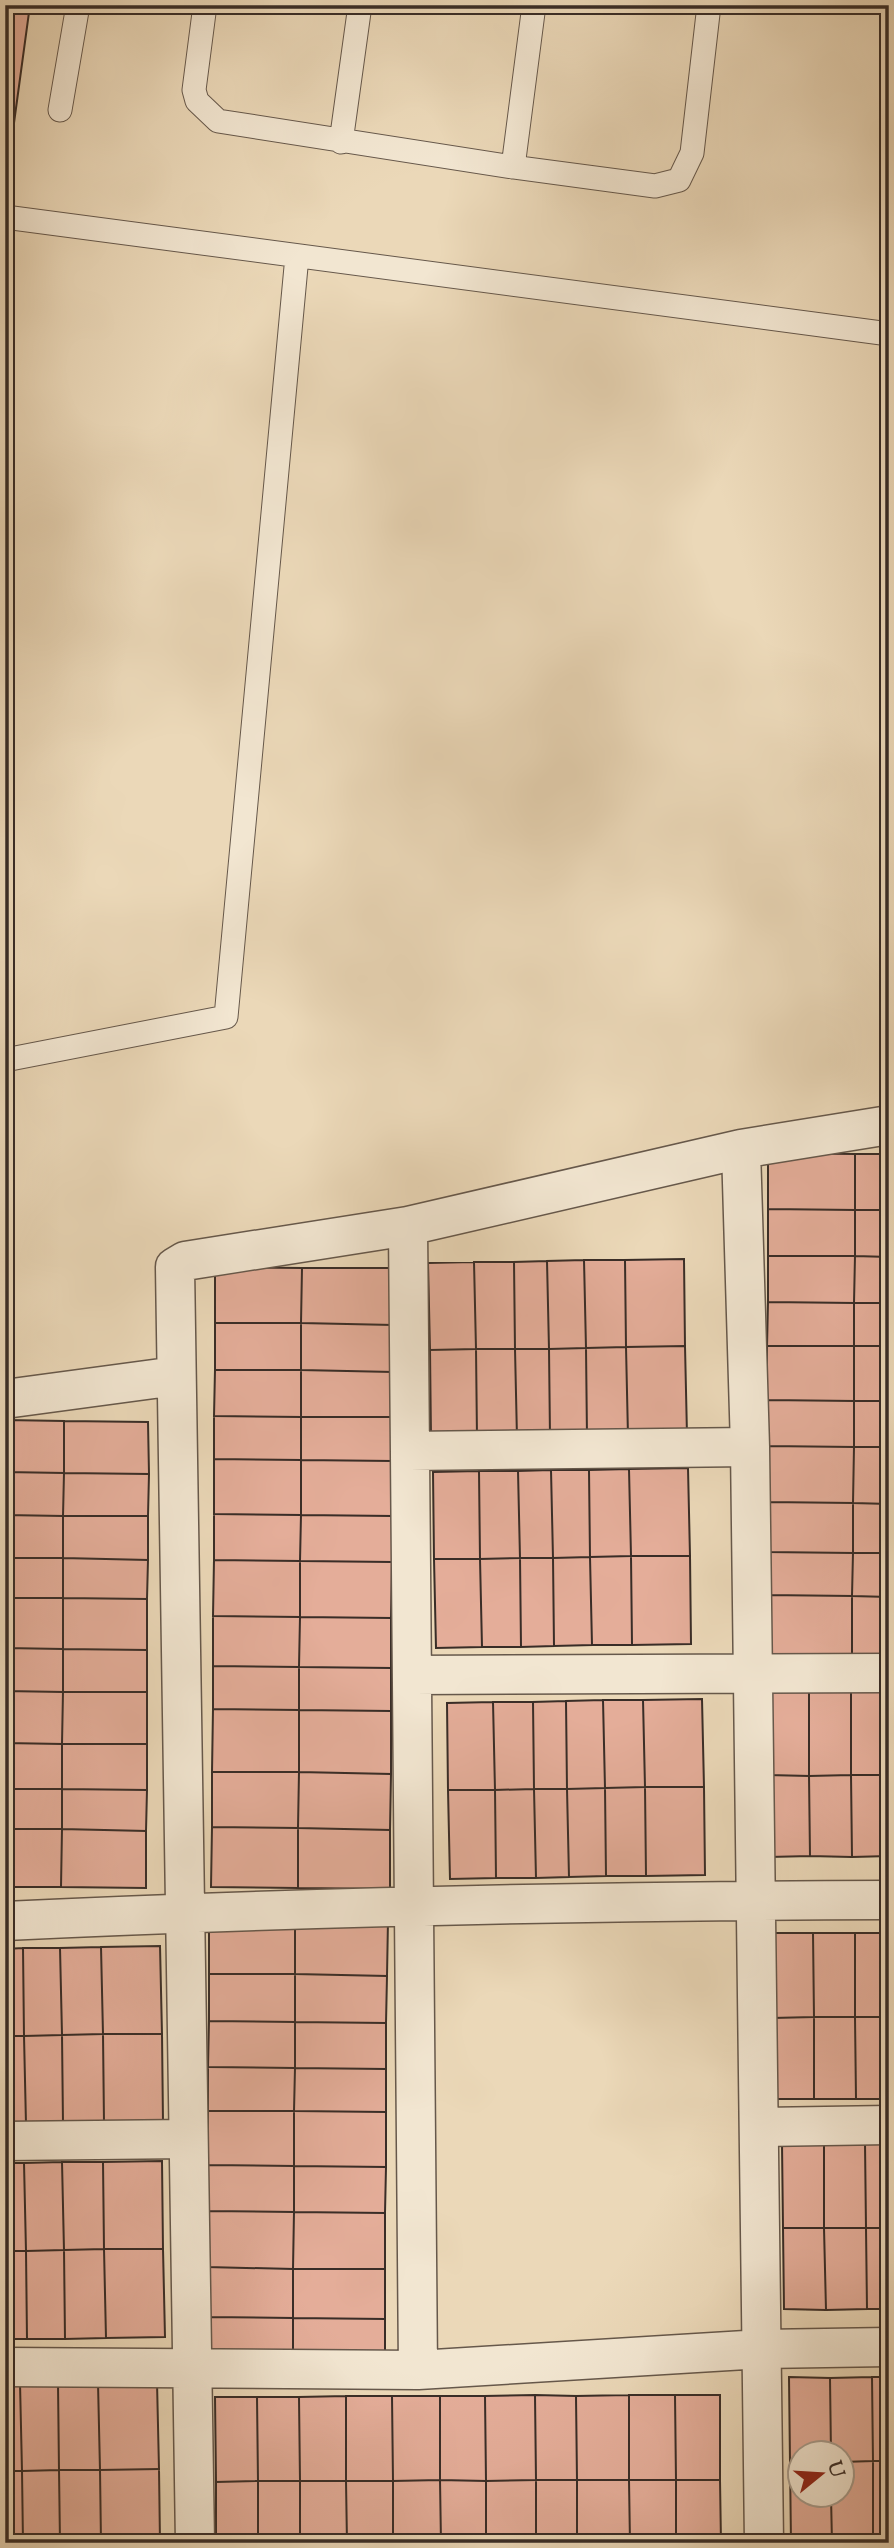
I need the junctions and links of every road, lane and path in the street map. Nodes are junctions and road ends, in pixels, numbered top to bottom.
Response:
1 (78, 5) edge
2 (205, 5) edge
3 (360, 5) edge
4 (534, 5) edge
5 (709, 5) edge
6 (60, 110) dead end
7 (341, 142) junction
8 (513, 167) junction
9 (5, 217) edge
10 (297, 256) junction
11 (889, 334) edge
12 (5, 1060) edge
13 (889, 1125) edge
14 (741, 1149) junction
15 (408, 1226) junction
16 (176, 1376) junction
17 (5, 1399) edge
18 (750, 1447) junction
19 (410, 1451) junction
20 (889, 1673) edge
21 (753, 1674) junction
22 (413, 1675) junction
23 (889, 1900) edge
24 (756, 1901) junction
25 (415, 1907) junction
26 (184, 1912) junction
27 (5, 1921) edge
28 (889, 2125) edge
29 (759, 2127) junction
30 (188, 2139) junction
31 (5, 2141) edge
32 (889, 2347) edge
33 (762, 2349) junction
34 (5, 2367) edge
35 (192, 2369) junction
36 (418, 2370) junction
37 (195, 2543) edge
38 (764, 2543) edge

1 - 6 lane
2 - 7 lane
3 - 7 lane
4 - 8 lane
5 - 8 lane
7 - 8 lane
9 - 10 lane
10 - 11 lane
10 - 12 lane
13 - 14 street
14 - 15 street
14 - 18 street
15 - 16 street
15 - 19 street
16 - 17 street
16 - 26 street
18 - 19 street
18 - 21 street
19 - 22 street
20 - 21 street
21 - 22 street
21 - 24 street
22 - 25 street
23 - 24 street
24 - 25 street
24 - 29 street
25 - 26 street
25 - 36 street
26 - 27 street
26 - 30 street
28 - 29 street
29 - 33 street
30 - 31 street
30 - 35 street
32 - 33 street
33 - 36 street
33 - 38 street
34 - 35 street
35 - 36 street
35 - 37 street

